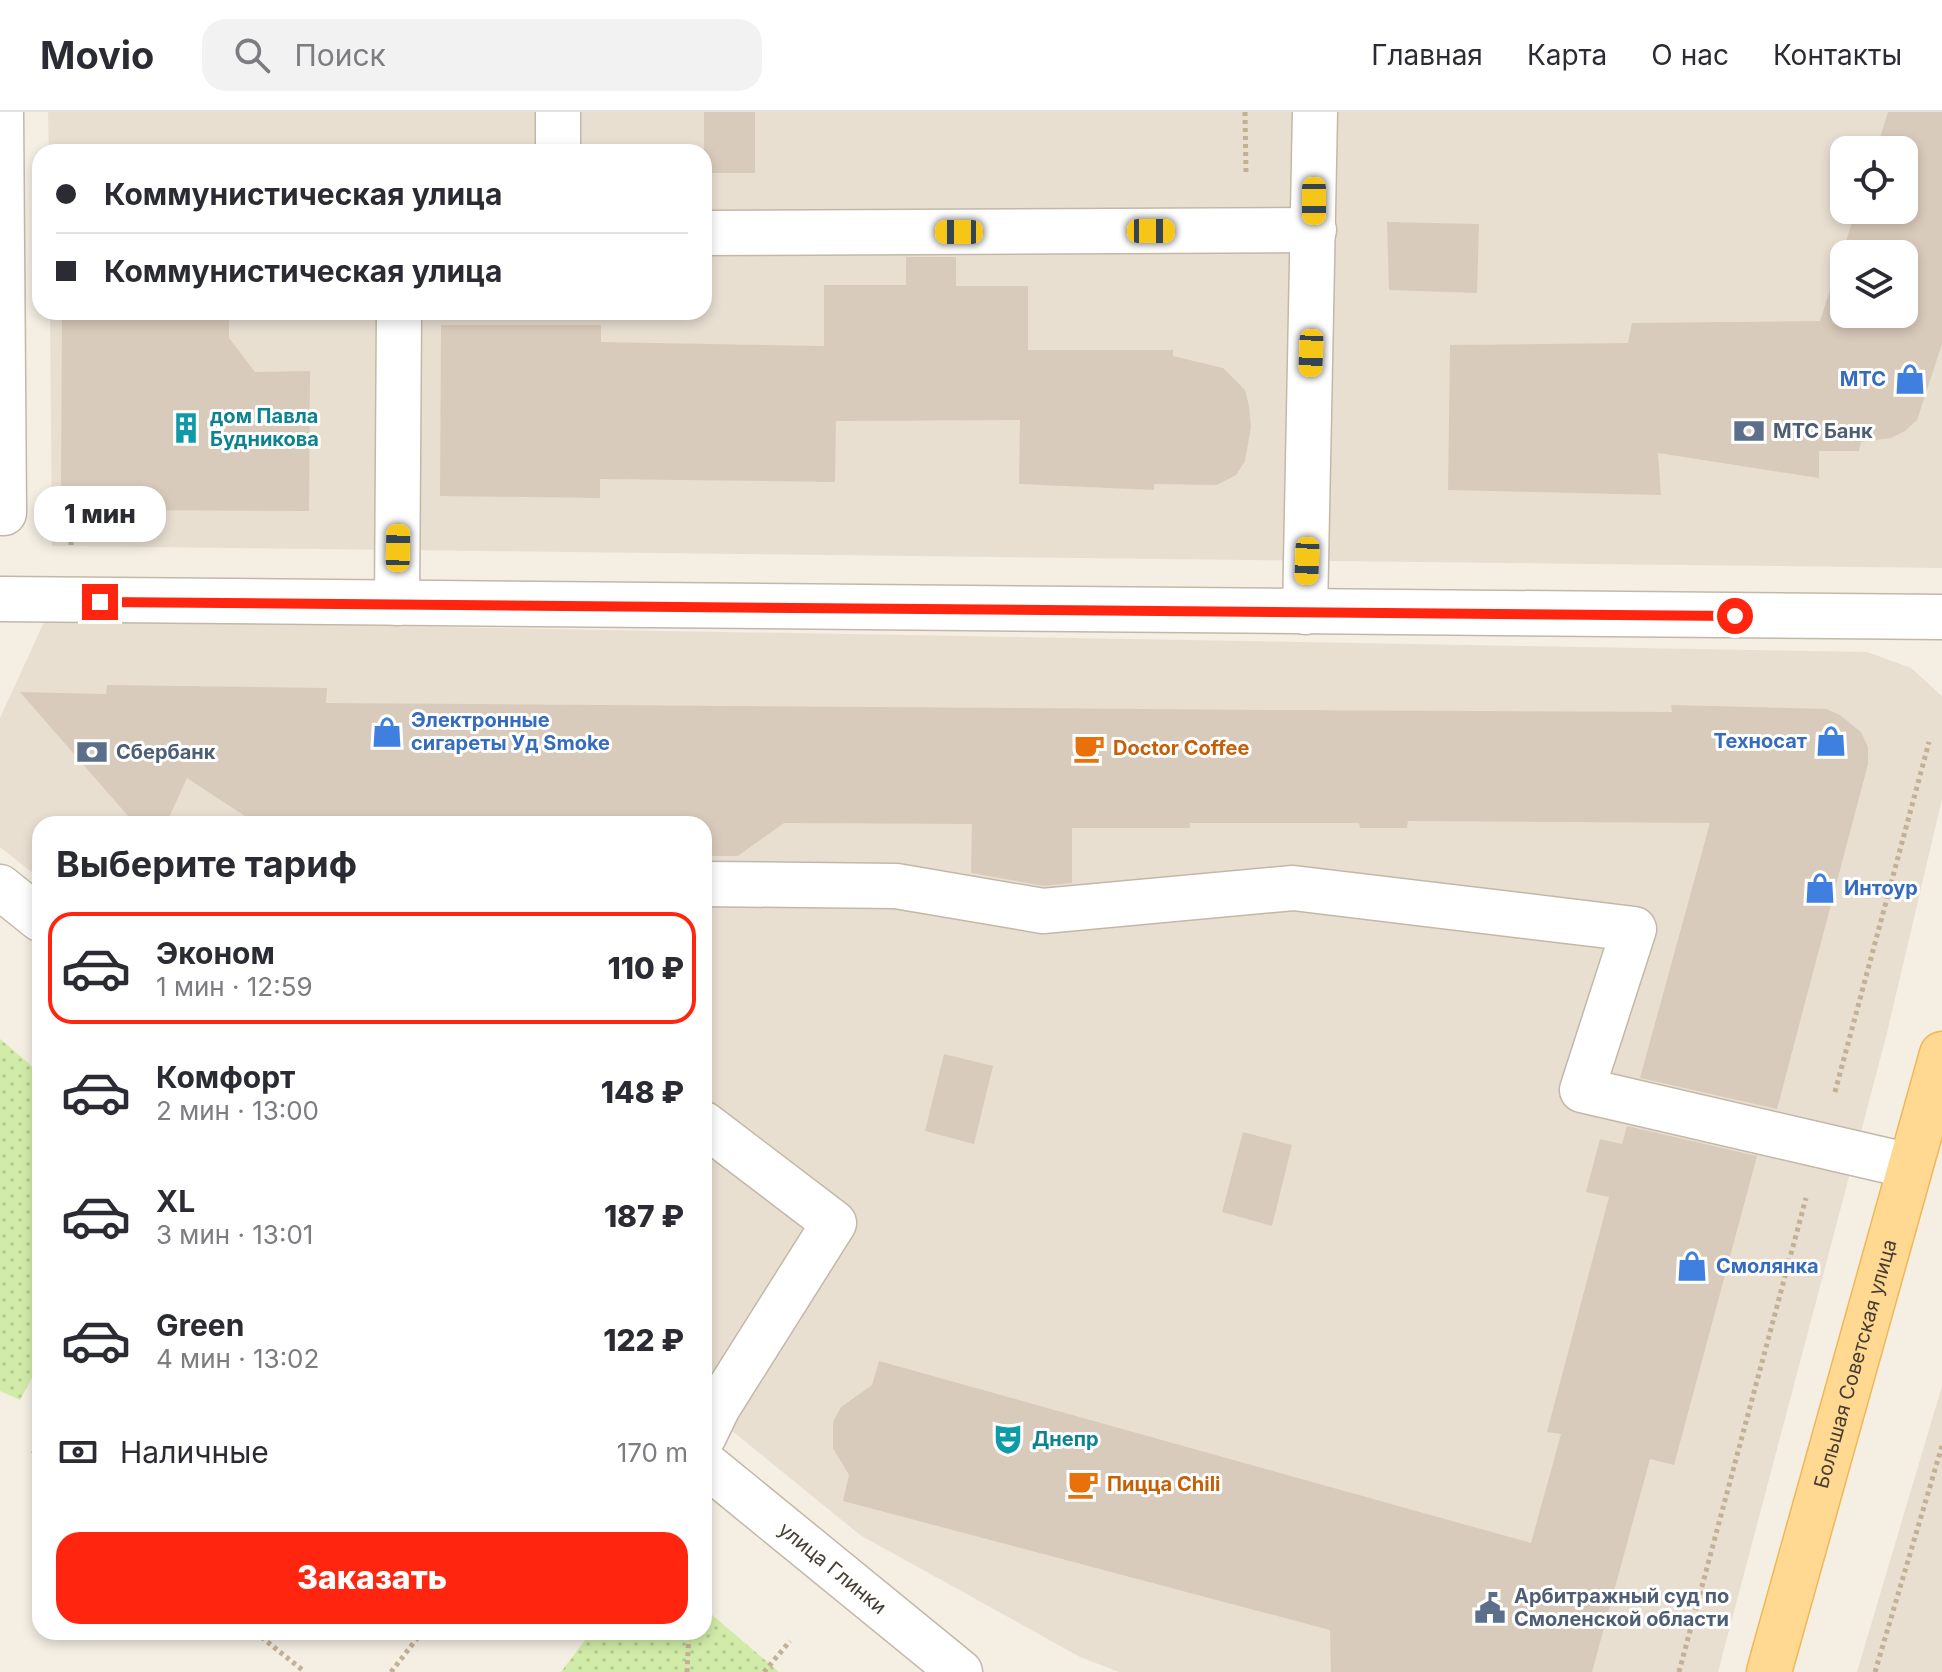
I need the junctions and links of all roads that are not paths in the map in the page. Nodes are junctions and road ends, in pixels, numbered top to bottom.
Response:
1 (1, 112) edge
2 (558, 112) edge
3 (1315, 112) edge
4 (558, 144) edge
5 (1314, 230) junction
6 (712, 233) edge
7 (399, 320) edge
8 (4, 513) dead end
9 (397, 603) junction
10 (3, 606) edge
11 (1305, 612) junction
12 (1942, 617) edge
13 (712, 884) edge
14 (0, 887) edge
15 (32, 913) edge
16 (1942, 1054) edge
17 (712, 1130) edge
18 (1910, 1166) junction
19 (712, 1419) edge
20 (712, 1470) edge
21 (960, 1672) edge
22 (1769, 1672) edge

1 - 8 street
2 - 4 street
3 - 5 street
5 - 6 street
5 - 11 street
7 - 9 street
9 - 10 street
9 - 11 street
11 - 12 street
13 - 18 street
14 - 15 street
16 - 18 main road, Большая Советская улица
17 - 19 street
18 - 22 main road, Большая Советская улица
20 - 21 street, улица Глинки

